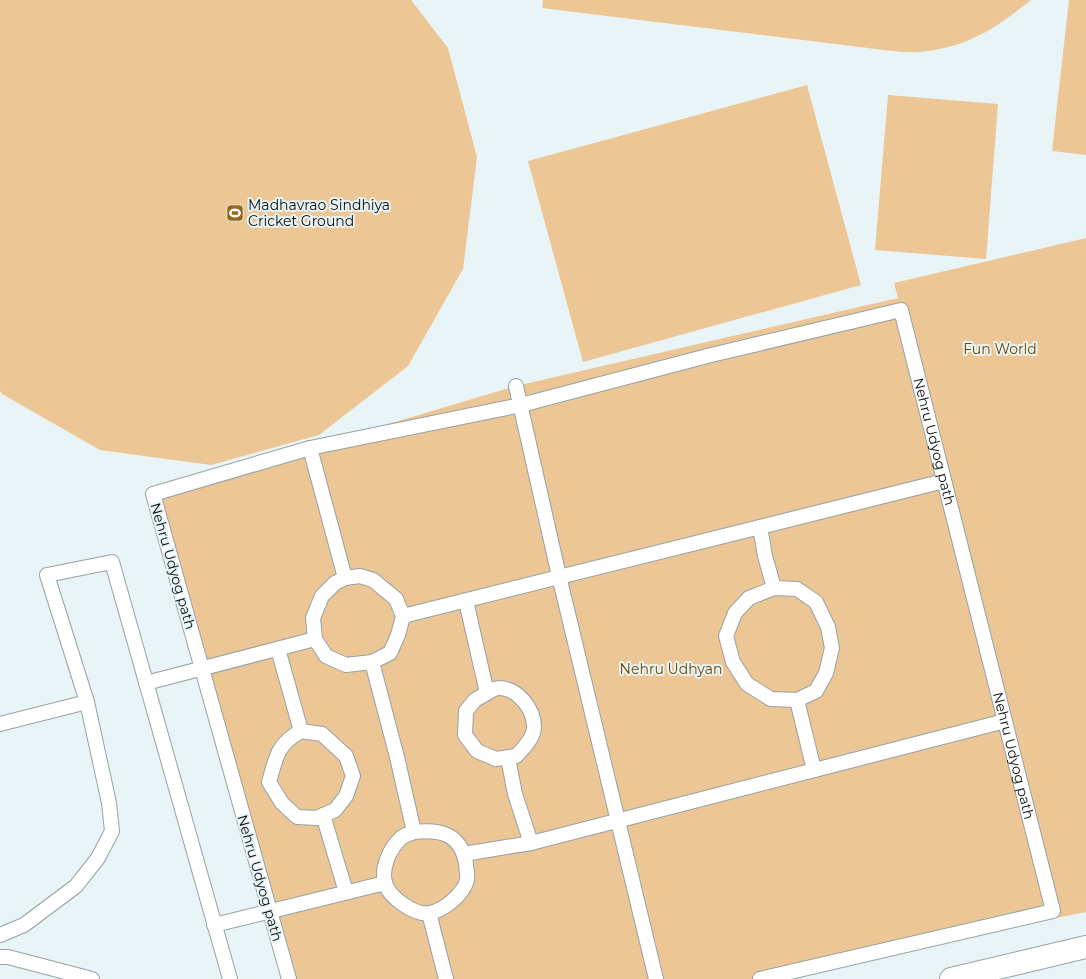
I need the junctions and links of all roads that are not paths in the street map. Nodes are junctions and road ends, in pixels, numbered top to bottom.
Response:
1 (516, 386) dead end
2 (521, 405) junction
3 (310, 448) junction
4 (944, 481) junction
5 (760, 527) junction
6 (559, 576) junction
7 (345, 578) junction
8 (774, 588) junction
9 (466, 601) junction
10 (403, 616) junction
11 (315, 639) junction
12 (278, 649) junction
13 (372, 662) junction
14 (202, 669) junction
15 (146, 683) junction
16 (487, 693) junction
17 (797, 700) junction
18 (87, 702) junction
19 (1005, 721) junction
20 (0, 724) edge
21 (301, 732) junction
22 (508, 758) junction
23 (814, 770) junction
24 (323, 815) junction
25 (618, 822) junction
26 (414, 832) junction
27 (531, 843) junction
28 (464, 854) junction
29 (385, 883) junction
30 (346, 892) junction
31 (429, 913) junction
32 (214, 926) junction
33 (0, 935) edge
34 (1086, 947) edge
35 (0, 957) edge
36 (92, 979) edge
37 (230, 979) edge
38 (289, 979) edge
39 (446, 979) edge
40 (656, 979) edge
41 (760, 979) edge
42 (951, 979) edge

1 - 2 street
2 - 3 street, Nehru Udyog path
2 - 4 street, Nehru Udyog path
2 - 6 street
3 - 7 street
3 - 14 street, Nehru Udyog path
4 - 5 street
4 - 19 street, Nehru Udyog path
5 - 6 street
5 - 8 street
6 - 9 street
6 - 25 street
7 - 10 street
7 - 11 street
8 - 17 street
8 - 17 street
9 - 10 street
9 - 16 street
10 - 13 street
11 - 12 street
11 - 13 street
12 - 14 street
12 - 21 street
13 - 26 street
14 - 15 street
14 - 38 street, Nehru Udyog path
15 - 18 street
15 - 32 street
16 - 22 street
16 - 22 street
17 - 23 street
18 - 20 street
18 - 33 street
19 - 23 street
19 - 41 street, Nehru Udyog path
21 - 24 street
21 - 24 street
22 - 27 street
23 - 25 street
24 - 30 street
25 - 27 street
25 - 40 street
26 - 28 street
26 - 29 street
27 - 28 street
28 - 31 street
29 - 30 street
29 - 31 street
30 - 32 street
31 - 39 street
32 - 37 street
34 - 42 main road
35 - 36 street

